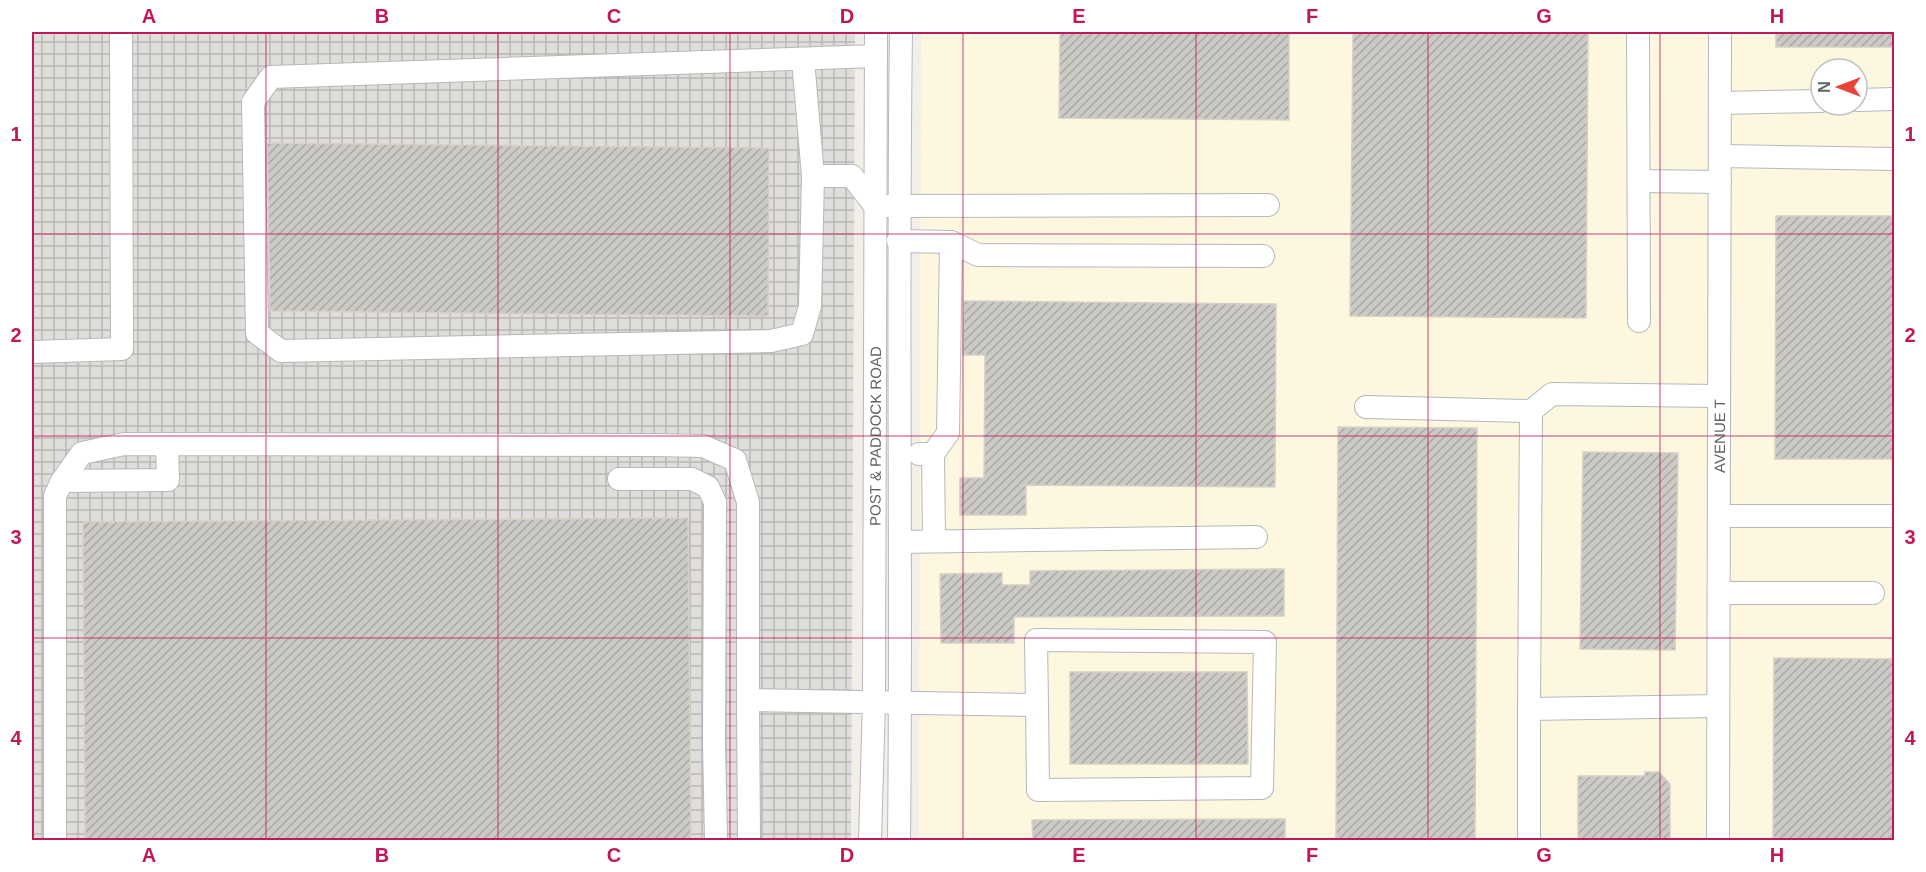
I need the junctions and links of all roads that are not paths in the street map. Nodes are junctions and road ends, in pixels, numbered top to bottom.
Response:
1 (121, 32) edge
2 (876, 32) edge
3 (901, 32) edge
4 (1638, 32) edge
5 (1720, 32) edge
6 (876, 56) junction
7 (803, 60) junction
8 (1894, 99) edge
9 (1869, 100) edge
10 (1809, 101) edge
11 (1720, 103) junction
12 (1720, 156) junction
13 (1894, 159) edge
14 (813, 176) junction
15 (1639, 181) junction
16 (1720, 182) junction
17 (1268, 205) dead end
18 (875, 206) junction
19 (898, 206) junction
20 (898, 241) junction
21 (951, 242) junction
22 (1263, 256) dead end
23 (1639, 321) dead end
24 (32, 352) edge
25 (1719, 396) junction
26 (1366, 407) dead end
27 (1531, 411) junction
28 (167, 444) junction
29 (655, 445) junction
30 (933, 454) junction
31 (899, 455) junction
32 (619, 479) dead end
33 (655, 479) junction
34 (62, 481) junction
35 (1719, 516) junction
36 (1894, 516) edge
37 (1256, 537) dead end
38 (934, 541) junction
39 (900, 542) junction
40 (1719, 593) junction
41 (1872, 593) dead end
42 (748, 700) junction
43 (873, 701) junction
44 (901, 701) junction
45 (1037, 705) junction
46 (1718, 706) junction
47 (1529, 709) junction
48 (55, 840) edge
49 (716, 840) edge
50 (748, 840) edge
51 (870, 840) edge
52 (899, 840) edge
53 (1529, 840) edge
54 (1718, 840) edge

1 - 24 street
2 - 6 street, POST & PADDOCK ROAD
3 - 19 street, POST & PADDOCK ROAD
4 - 15 street
5 - 11 street, AVENUE T
6 - 7 street
6 - 18 street, POST & PADDOCK ROAD
7 - 14 street
7 - 14 street
8 - 9 street
10 - 11 street
11 - 12 street, AVENUE T
12 - 13 street
12 - 16 street, AVENUE T
14 - 18 street
15 - 16 street
15 - 23 street
16 - 25 street, AVENUE T
17 - 19 street
18 - 19 street
18 - 43 street, POST & PADDOCK ROAD
19 - 20 street, POST & PADDOCK ROAD
20 - 21 street
20 - 31 street, POST & PADDOCK ROAD
21 - 22 street
21 - 30 street
25 - 27 street
25 - 35 street, AVENUE T
26 - 27 street
27 - 47 street
28 - 29 street
28 - 34 street
28 - 34 street
29 - 33 street
29 - 42 street
30 - 31 street
30 - 38 street
31 - 39 street, POST & PADDOCK ROAD
32 - 33 street
33 - 49 street
34 - 48 street
35 - 36 street
35 - 40 street, AVENUE T
37 - 38 street
38 - 39 street
39 - 44 street, POST & PADDOCK ROAD
40 - 41 street
40 - 46 street, AVENUE T
42 - 43 street
42 - 50 street
43 - 44 street
43 - 51 street, POST & PADDOCK ROAD
44 - 45 street
44 - 52 street, POST & PADDOCK ROAD
45 - 45 street
46 - 47 street
46 - 54 street, AVENUE T
47 - 53 street

